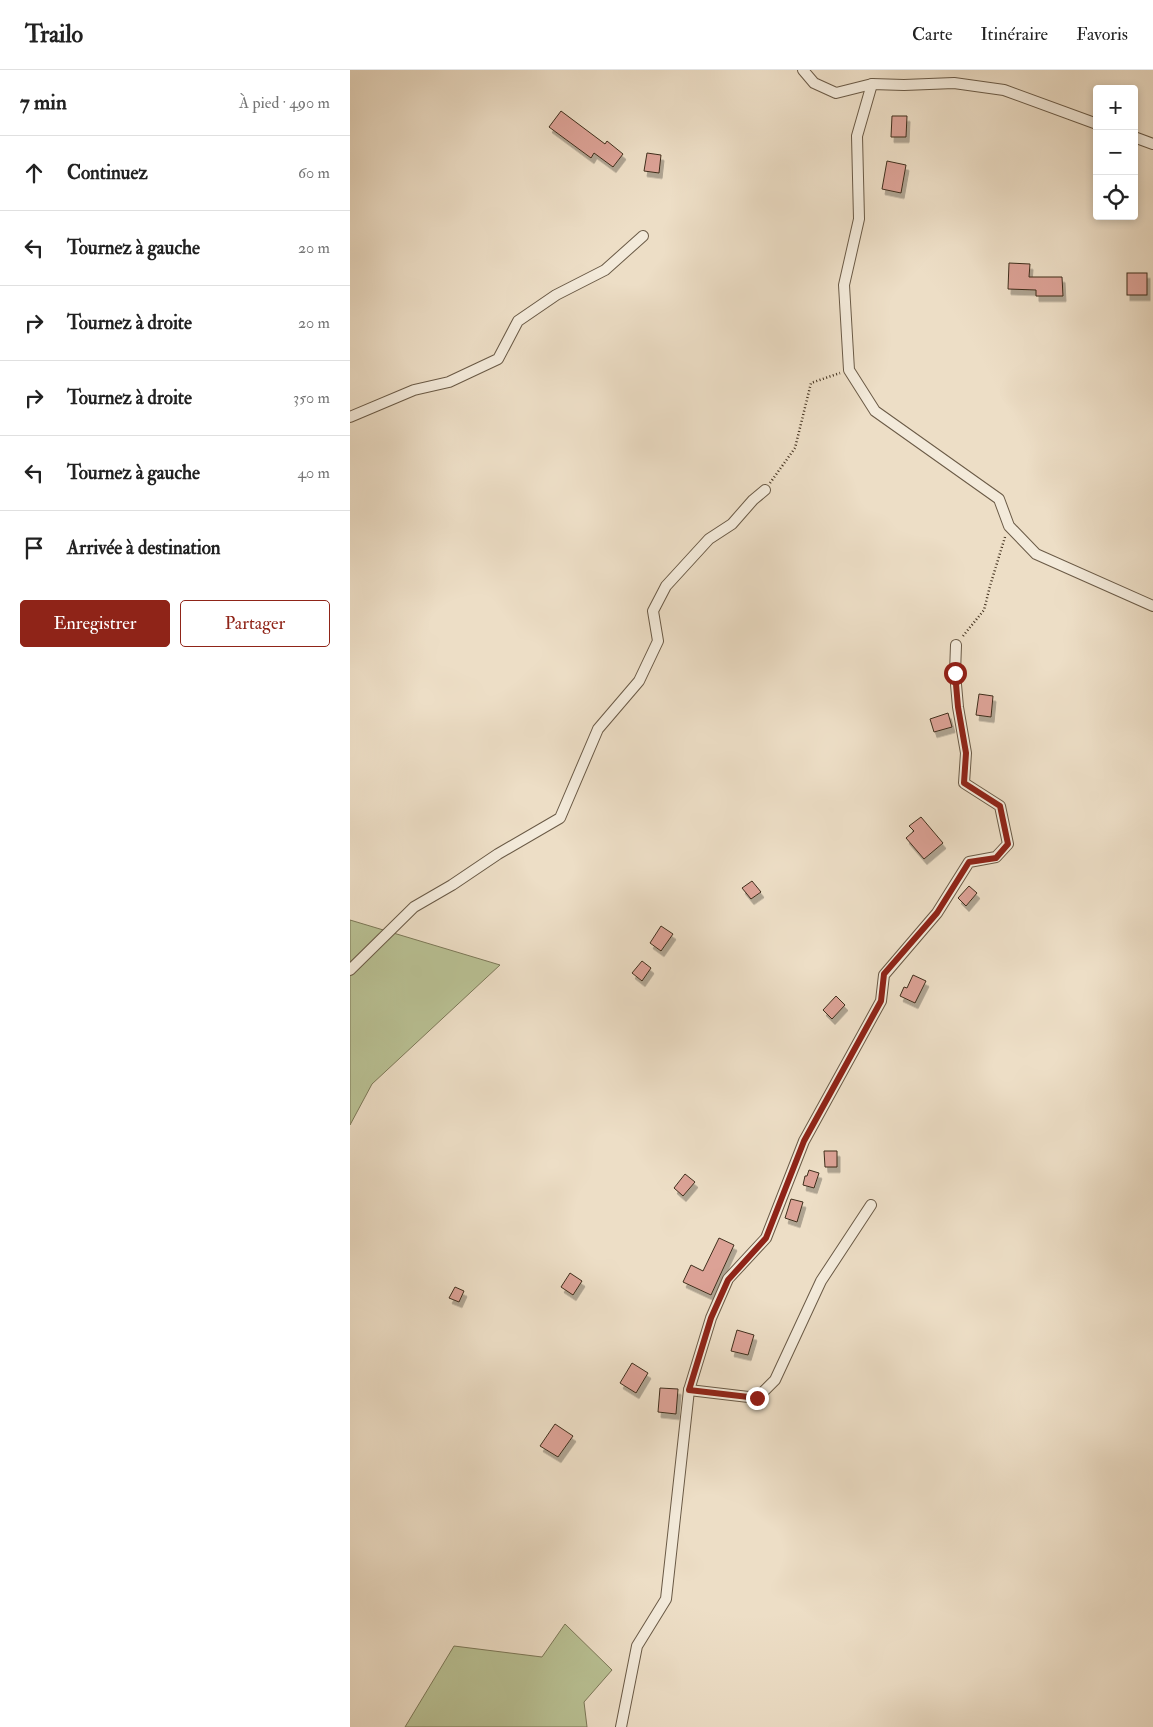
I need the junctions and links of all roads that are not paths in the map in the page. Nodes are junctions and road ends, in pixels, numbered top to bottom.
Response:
1 (803, 70) edge
2 (872, 84) junction
3 (1093, 123) edge
4 (1138, 138) edge
5 (1153, 144) edge
6 (643, 236) dead end
7 (350, 417) edge
8 (765, 490) road end
9 (1153, 606) edge
10 (956, 645) road end
11 (350, 970) edge
12 (872, 1205) dead end
13 (689, 1390) junction
14 (621, 1727) edge

1 - 2 street
2 - 3 street
2 - 9 street
4 - 5 street
6 - 7 street
8 - 11 street
10 - 13 street
12 - 13 street
13 - 14 street

